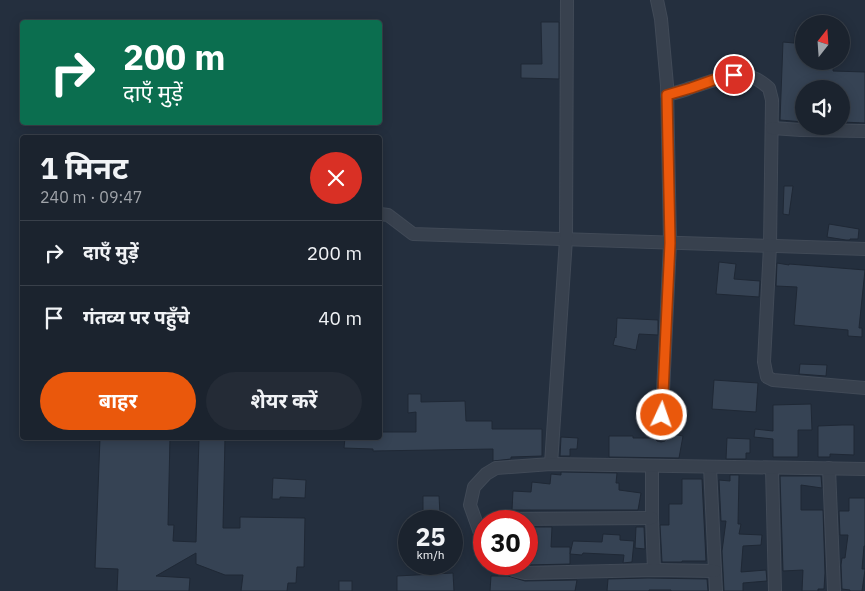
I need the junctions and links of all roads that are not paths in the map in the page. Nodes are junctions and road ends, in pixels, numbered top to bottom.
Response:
1 (567, 0) edge
2 (656, 0) edge
3 (667, 95) junction
4 (772, 128) junction
5 (865, 131) edge
6 (382, 214) edge
7 (566, 239) junction
8 (670, 243) junction
9 (770, 246) junction
10 (865, 249) edge
11 (865, 388) edge
12 (661, 434) dead end
13 (551, 464) junction
14 (652, 466) junction
15 (710, 467) junction
16 (772, 468) junction
17 (829, 468) junction
18 (865, 469) edge
19 (473, 513) edge
20 (652, 518) junction
21 (538, 519) edge
22 (654, 570) junction
23 (715, 571) junction
24 (538, 574) edge
25 (716, 591) edge
26 (776, 591) edge
27 (834, 591) edge

1 - 7 street
2 - 3 street
3 - 4 street
3 - 8 street
4 - 5 street
4 - 9 street
6 - 7 street
7 - 8 street
7 - 13 street
8 - 9 street
8 - 12 street
9 - 10 street
9 - 11 street
13 - 14 street
13 - 19 street
14 - 15 street
14 - 20 street
15 - 16 street
15 - 23 street
16 - 17 street
16 - 26 street
17 - 18 street
17 - 27 street
20 - 21 street
20 - 22 street
22 - 23 street
22 - 24 street
23 - 25 street

